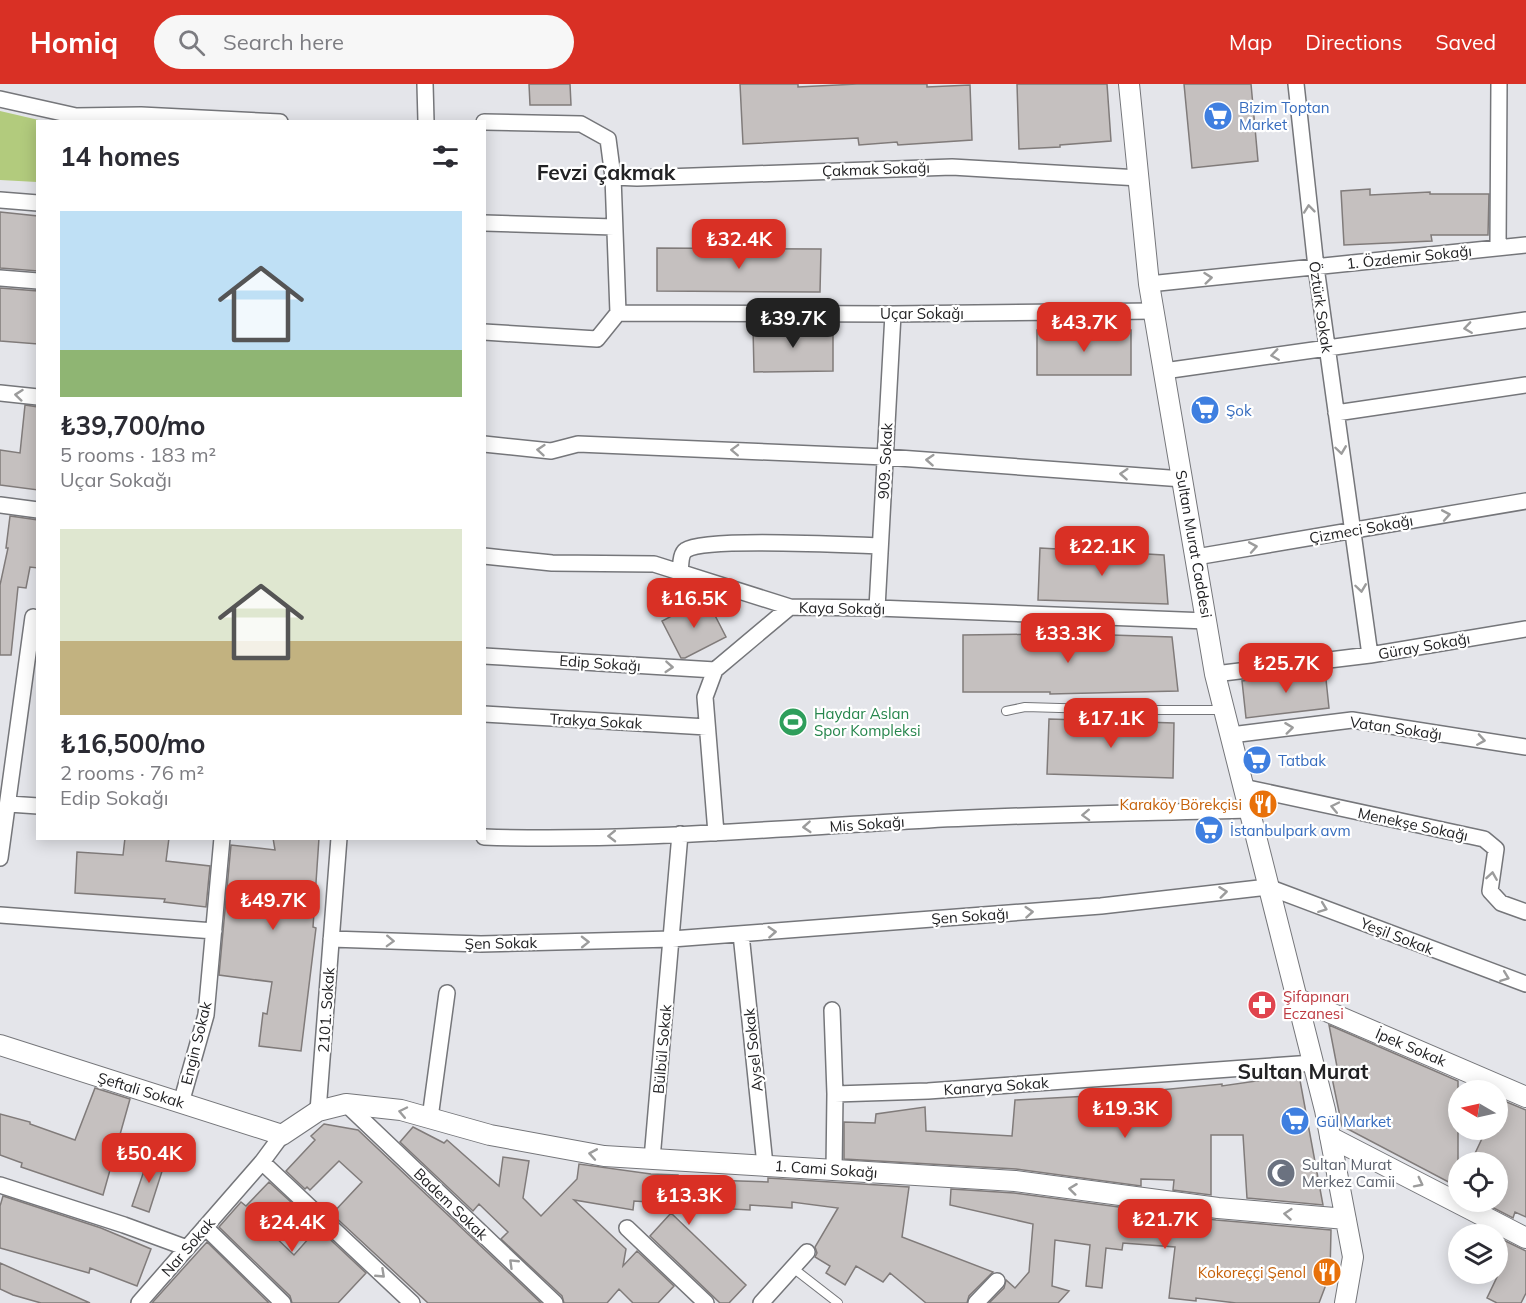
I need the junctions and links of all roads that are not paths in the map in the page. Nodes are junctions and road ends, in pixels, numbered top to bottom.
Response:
1 (425, 84) edge
2 (1129, 84) edge
3 (1296, 84) edge
4 (1499, 84) edge
5 (0, 99) edge
6 (76, 119) edge
7 (240, 120) edge
8 (426, 120) edge
9 (486, 122) edge
10 (613, 177) junction
11 (1138, 178) junction
12 (0, 200) edge
13 (36, 203) edge
14 (486, 223) edge
15 (614, 227) junction
16 (1526, 245) edge
17 (1498, 247) junction
18 (1316, 267) junction
19 (0, 278) edge
20 (36, 281) edge
21 (1149, 284) junction
22 (1155, 311) junction
23 (618, 313) junction
24 (893, 314) junction
25 (1526, 320) edge
26 (486, 332) edge
27 (1327, 348) junction
28 (1164, 371) junction
29 (1526, 385) edge
30 (0, 393) edge
31 (36, 397) edge
32 (1336, 413) junction
33 (486, 444) edge
34 (885, 456) junction
35 (1183, 479) junction
36 (1526, 501) edge
37 (0, 506) edge
38 (36, 510) edge
39 (1352, 530) junction
40 (880, 546) junction
41 (486, 556) edge
42 (1196, 557) junction
43 (680, 572) junction
44 (790, 607) junction
45 (877, 608) junction
46 (35, 618) edge
47 (1207, 621) junction
48 (1526, 629) edge
49 (1370, 655) junction
50 (486, 656) edge
51 (716, 670) junction
52 (1215, 674) junction
53 (32, 676) edge
54 (1224, 710) junction
55 (1006, 711) dead end
56 (486, 714) edge
57 (707, 727) junction
58 (1231, 735) junction
59 (1526, 747) edge
60 (1244, 787) junction
61 (9, 804) junction
62 (36, 806) edge
63 (1249, 810) junction
64 (716, 833) junction
65 (680, 834) junction
66 (486, 837) edge
67 (222, 840) edge
68 (339, 840) edge
69 (0, 858) edge
70 (1268, 887) junction
71 (1526, 912) edge
72 (0, 915) edge
73 (213, 931) junction
74 (741, 934) junction
75 (331, 939) junction
76 (672, 939) junction
77 (1526, 984) edge
78 (447, 993) dead end
79 (1296, 998) junction
80 (832, 1010) dead end
81 (0, 1045) edge
82 (1313, 1063) junction
83 (835, 1094) junction
84 (1526, 1097) edge
85 (181, 1103) junction
86 (346, 1104) junction
87 (318, 1111) junction
88 (430, 1118) junction
89 (282, 1135) junction
90 (1330, 1137) junction
91 (652, 1159) junction
92 (262, 1162) junction
93 (765, 1165) junction
94 (834, 1170) junction
95 (0, 1185) edge
96 (1346, 1220) junction
97 (205, 1227) junction
98 (627, 1228) dead end
99 (1526, 1238) edge
100 (187, 1248) junction
101 (807, 1252) dead end
102 (793, 1268) junction
103 (997, 1281) dead end
104 (139, 1303) edge
105 (284, 1303) edge
106 (412, 1303) edge
107 (555, 1303) edge
108 (706, 1303) edge
109 (761, 1303) edge
110 (838, 1303) edge
111 (976, 1303) edge
112 (1345, 1303) edge

1 - 8 street
2 - 11 street, Sultan Murat Caddesi
18 -> 3 street, Öztürk Sokak
4 - 17 street
5 - 6 street
6 - 7 street
9 - 10 street
10 - 11 street, Çakmak Sokağı
10 - 15 street
11 - 21 street, Sultan Murat Caddesi
12 - 13 street
14 - 15 street
15 - 23 street
16 - 17 street, 1. Özdemir Sokağı
17 - 18 street, 1. Özdemir Sokağı
21 -> 18 street, 1. Özdemir Sokağı
18 - 27 street, Öztürk Sokak
19 - 20 street
21 - 22 street, Sultan Murat Caddesi
22 - 24 street, Uçar Sokağı
22 - 28 street, Sultan Murat Caddesi
23 - 24 street, Uçar Sokağı
23 - 26 street
24 - 34 street, 909. Sokak
25 -> 27 street
27 -> 28 street
27 - 32 street, Öztürk Sokak
28 - 35 street, Sultan Murat Caddesi
29 - 32 street
31 -> 30 street
32 -> 39 street, Öztürk Sokak
34 -> 33 street
35 -> 34 street
34 - 40 street, 909. Sokak
35 - 42 street, Sultan Murat Caddesi
39 -> 36 street, Çizmeci Sokağı
37 - 38 street
42 -> 39 street, Çizmeci Sokağı
39 -> 49 street, Öztürk Sokak
40 - 43 street
40 - 45 street, 909. Sokak
41 - 43 street, Kaya Sokağı
42 - 47 street, Sultan Murat Caddesi
43 - 44 street, Kaya Sokağı
44 - 45 street, Kaya Sokağı
44 - 51 street
45 - 47 street, Kaya Sokağı
46 - 53 street
47 - 52 street, Sultan Murat Caddesi
48 - 49 street, Güray Sokağı
49 - 52 street, Güray Sokağı
50 -> 51 street, Edip Sokağı
51 - 57 street
52 - 54 street, Sultan Murat Caddesi
53 - 61 street
54 - 55 lane
54 - 58 street, Sultan Murat Caddesi
56 - 57 street, Trakya Sokak
57 - 64 street
58 -> 59 street, Vatan Sokağı
58 - 60 street, Sultan Murat Caddesi
60 - 63 street, Sultan Murat Caddesi
71 -> 60 street, Menekşe Sokağı
61 - 62 street
61 - 69 street
63 -> 64 street, Mis Sokağı
63 - 70 street, Sultan Murat Caddesi
64 - 65 street, Mis Sokağı
65 -> 66 street, Mis Sokağı
65 - 76 street, Bülbül Sokak
67 - 73 street, Engin Sokak
68 - 75 street, 2101. Sokak
74 -> 70 street, Şen Sokağı
70 -> 77 street, Yeşil Sokak
70 - 79 street, Sultan Murat Caddesi
72 - 73 street
73 - 85 street, Engin Sokak
74 - 76 street, Şen Sokağı
74 - 93 street, Aysel Sokak
75 -> 76 street, Şen Sokak
75 - 87 street, 2101. Sokak
76 - 91 street, Bülbül Sokak
78 - 88 street
79 - 82 street, Sultan Murat Caddesi
79 - 84 street, İpek Sokak
80 - 83 street
81 - 85 street, Şeftali Sokak
82 - 83 street, Kanarya Sokak
82 - 90 street, Sultan Murat Caddesi
83 - 94 street
85 - 89 street, Şeftali Sokak
86 - 87 street, 1. Cami Sokağı
88 -> 86 street, 1. Cami Sokağı
107 -> 86 street, Badem Sokak
87 - 89 street, 1. Cami Sokağı
91 -> 88 street, 1. Cami Sokağı
89 - 92 street, Nar Sokak
90 - 96 street, Sultan Murat Caddesi
90 -> 99 street
91 - 93 street, 1. Cami Sokağı
92 - 97 street, Nar Sokak
92 -> 106 street
93 - 94 street, 1. Cami Sokağı
96 -> 94 street, 1. Cami Sokağı
95 - 100 street
96 - 112 street, Sultan Murat Caddesi
97 - 100 street, Nar Sokak
97 - 105 street
98 - 108 street
100 - 104 street, Nar Sokak
101 - 102 street
102 - 109 street
102 - 110 lane
103 - 111 street

